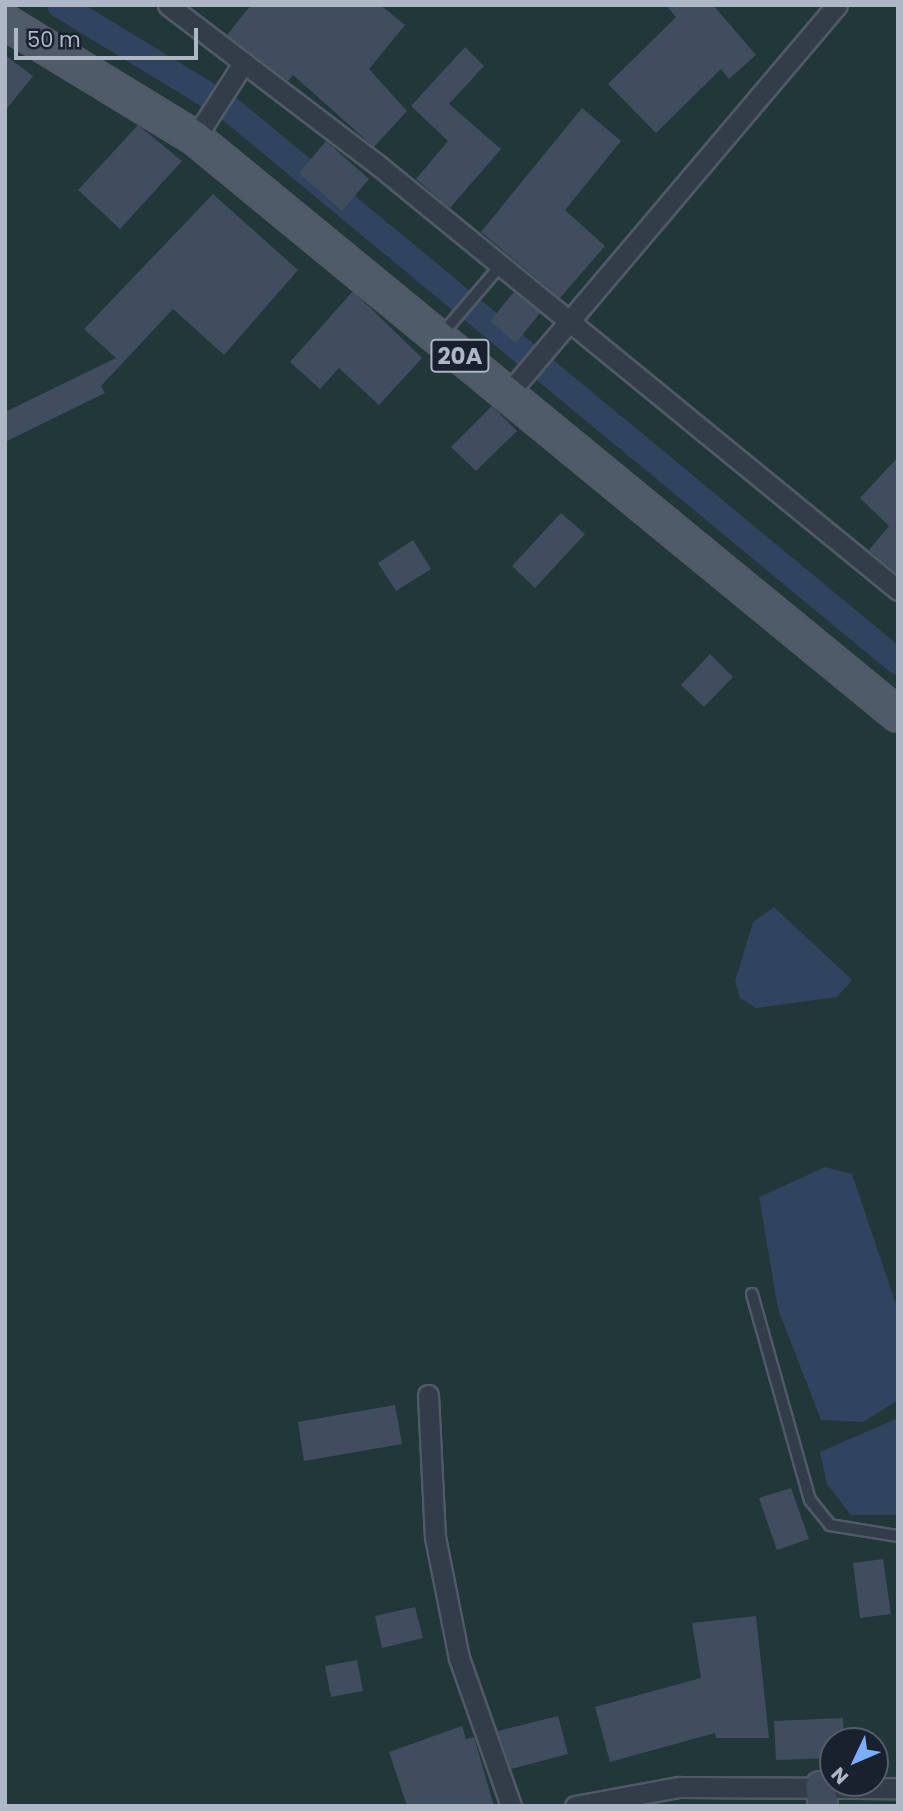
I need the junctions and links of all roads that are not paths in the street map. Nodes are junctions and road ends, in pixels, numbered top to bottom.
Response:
1 (168, 5) edge
2 (837, 5) edge
3 (5, 22) edge
4 (244, 62) junction
5 (203, 125) junction
6 (500, 265) junction
7 (563, 326) junction
8 (439, 337) junction
9 (506, 396) junction
10 (898, 590) edge
11 (898, 715) edge
12 (752, 1294) dead end
13 (428, 1395) dead end
14 (898, 1536) edge
15 (819, 1796) edge
16 (511, 1806) edge
17 (575, 1806) edge

1 - 4 street
2 - 7 street
3 - 5 main road, 20A
4 - 5 street
4 - 6 street
5 - 8 main road, 20A
6 - 7 street
6 - 8 lane
7 - 9 street
7 - 10 street
8 - 9 main road, 20A
9 - 11 main road, 20A
12 - 14 lane
13 - 16 street
15 - 17 street

